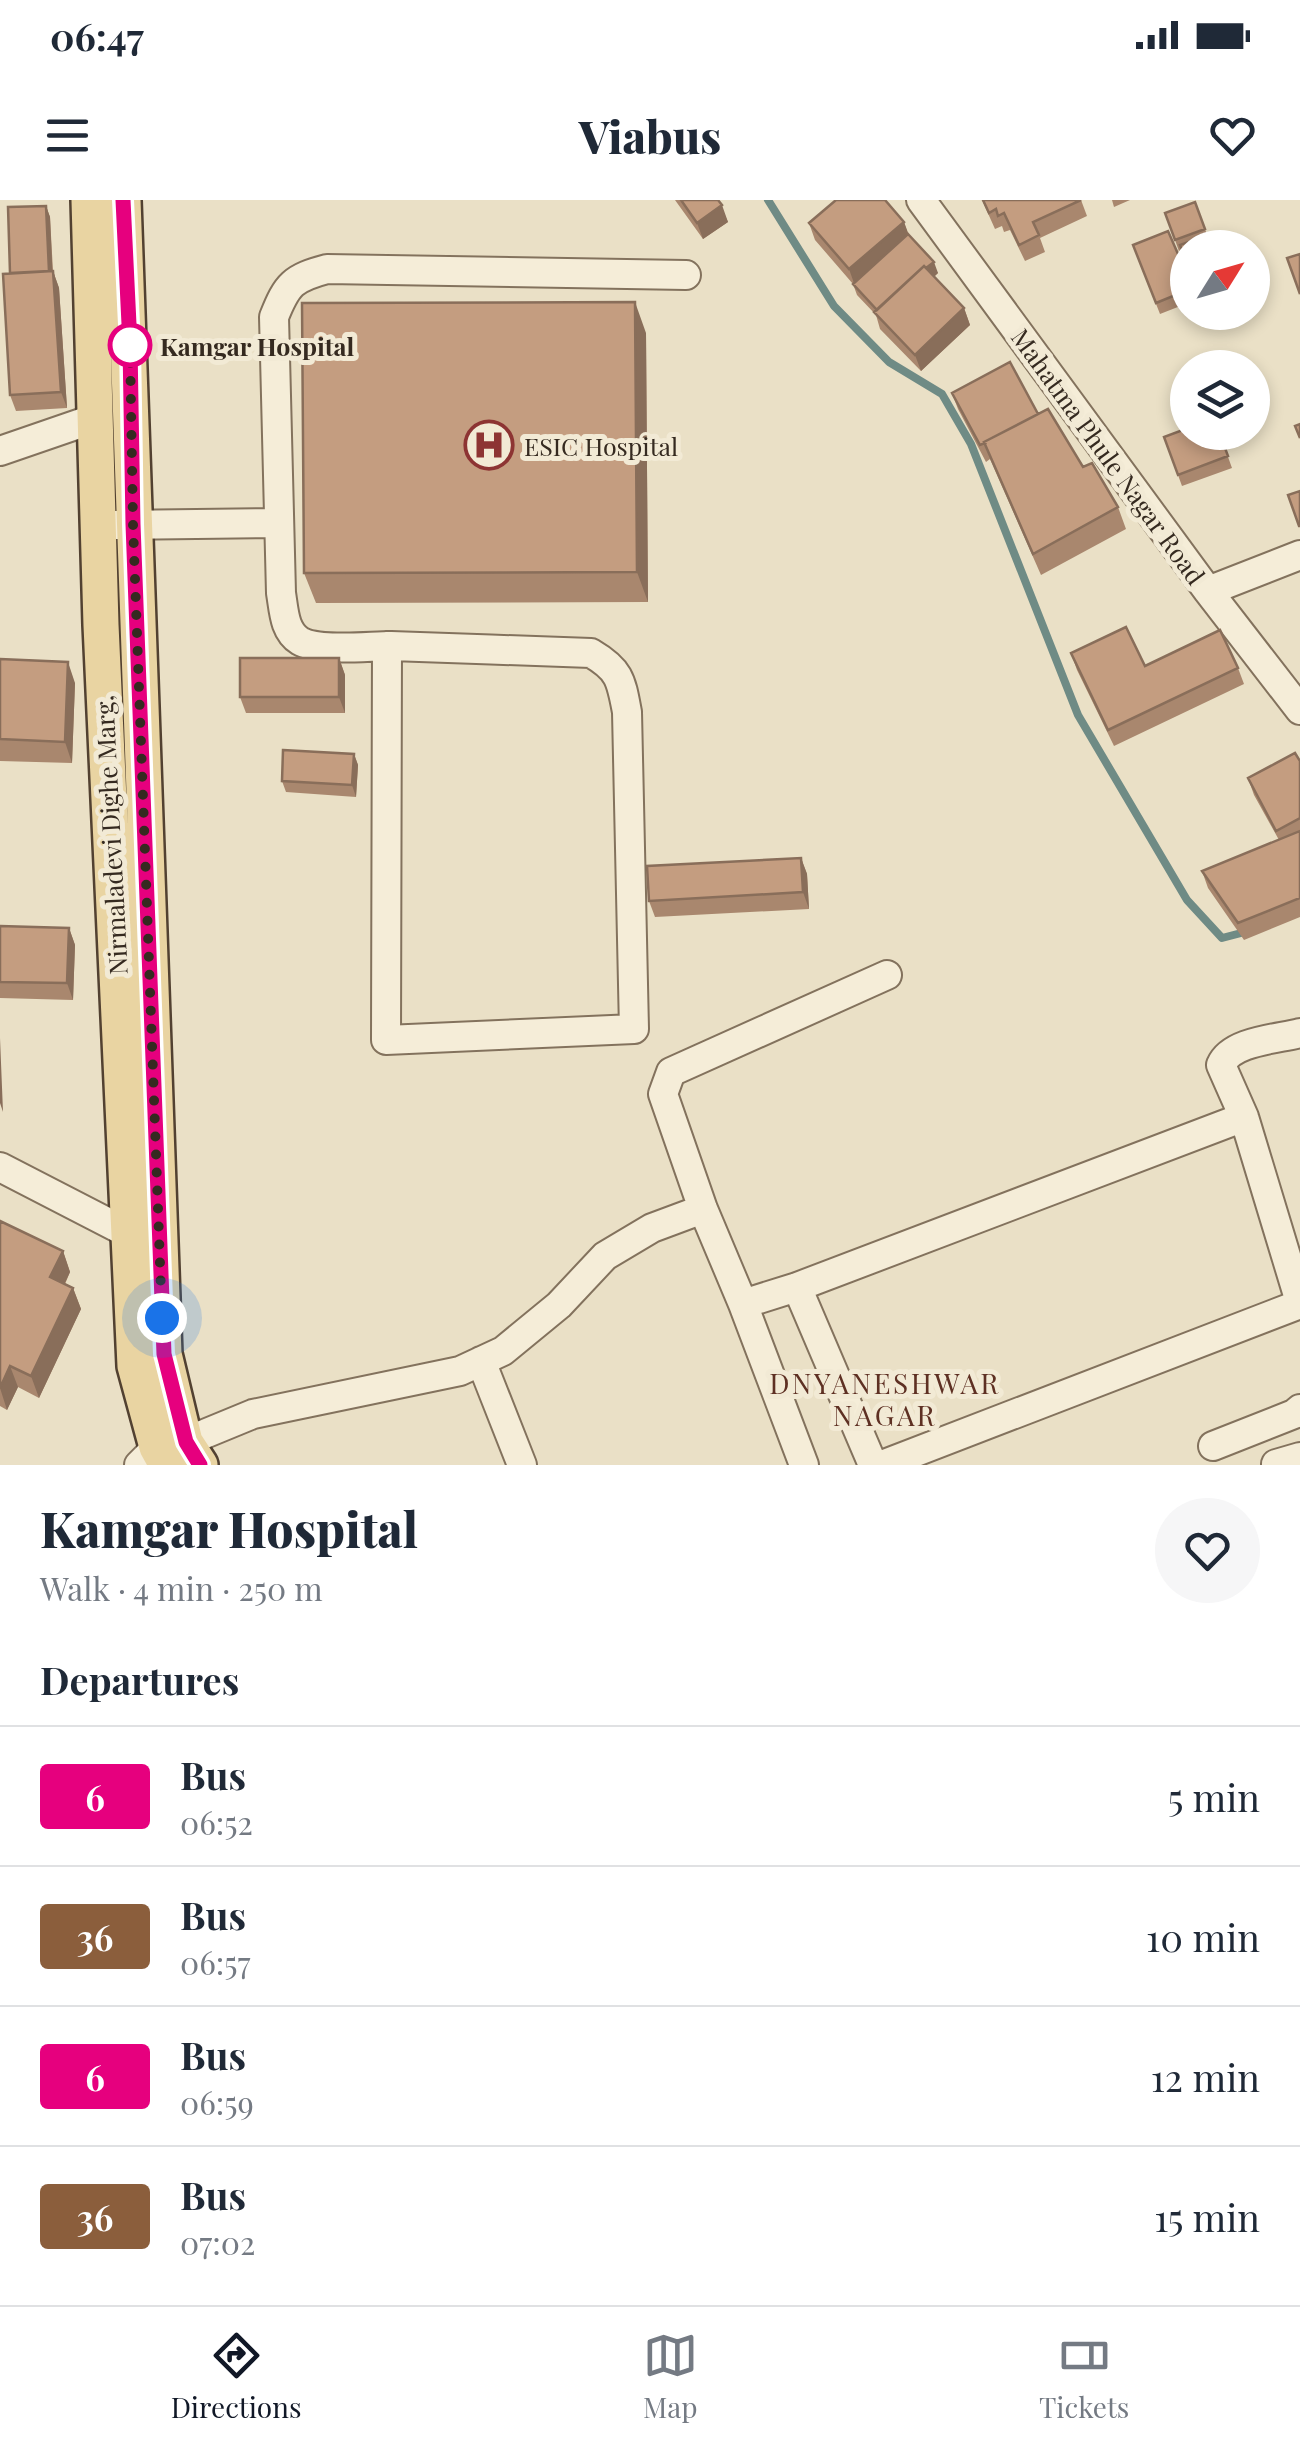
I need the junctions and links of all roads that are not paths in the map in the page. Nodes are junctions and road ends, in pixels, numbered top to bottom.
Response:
1 (90, 200) edge
2 (123, 200) edge
3 (921, 200) edge
4 (686, 276) dead end
5 (94, 418) junction
6 (0, 451) edge
7 (279, 522) junction
8 (133, 524) junction
9 (97, 526) junction
10 (1300, 555) edge
11 (1208, 591) junction
12 (388, 646) junction
13 (1300, 710) edge
14 (887, 975) dead end
15 (1300, 1033) edge
16 (1244, 1116) junction
17 (0, 1168) edge
18 (703, 1209) junction
19 (128, 1233) junction
20 (797, 1287) junction
21 (1300, 1303) edge
22 (743, 1304) junction
23 (481, 1361) junction
24 (1300, 1409) edge
25 (1213, 1446) dead end
26 (170, 1457) edge
27 (1300, 1457) edge
28 (1276, 1464) edge
29 (522, 1465) edge
30 (804, 1465) edge
31 (873, 1465) edge
32 (882, 1465) edge

1 - 5 main road, Nirmaladevi Dighe Marg,
2 - 8 main road, Nirmaladevi Dighe Marg,
3 - 11 street, Mahatma Phule Nagar Road
4 - 7 street
5 - 6 street
5 - 9 main road, Nirmaladevi Dighe Marg,
7 - 8 street
7 - 12 street
8 - 9 street
8 - 26 main road, Nirmaladevi Dighe Marg,
9 - 19 main road, Nirmaladevi Dighe Marg,
10 - 11 street
11 - 13 street, Mahatma Phule Nagar Road
12 - 12 street
14 - 18 street
15 - 16 street
16 - 20 street
16 - 21 street
17 - 19 street
18 - 22 street
18 - 23 street
19 - 26 main road, Nirmaladevi Dighe Marg,
20 - 22 street
20 - 31 street
21 - 32 street
22 - 30 street
23 - 26 street
23 - 29 street
24 - 25 street
27 - 28 street

